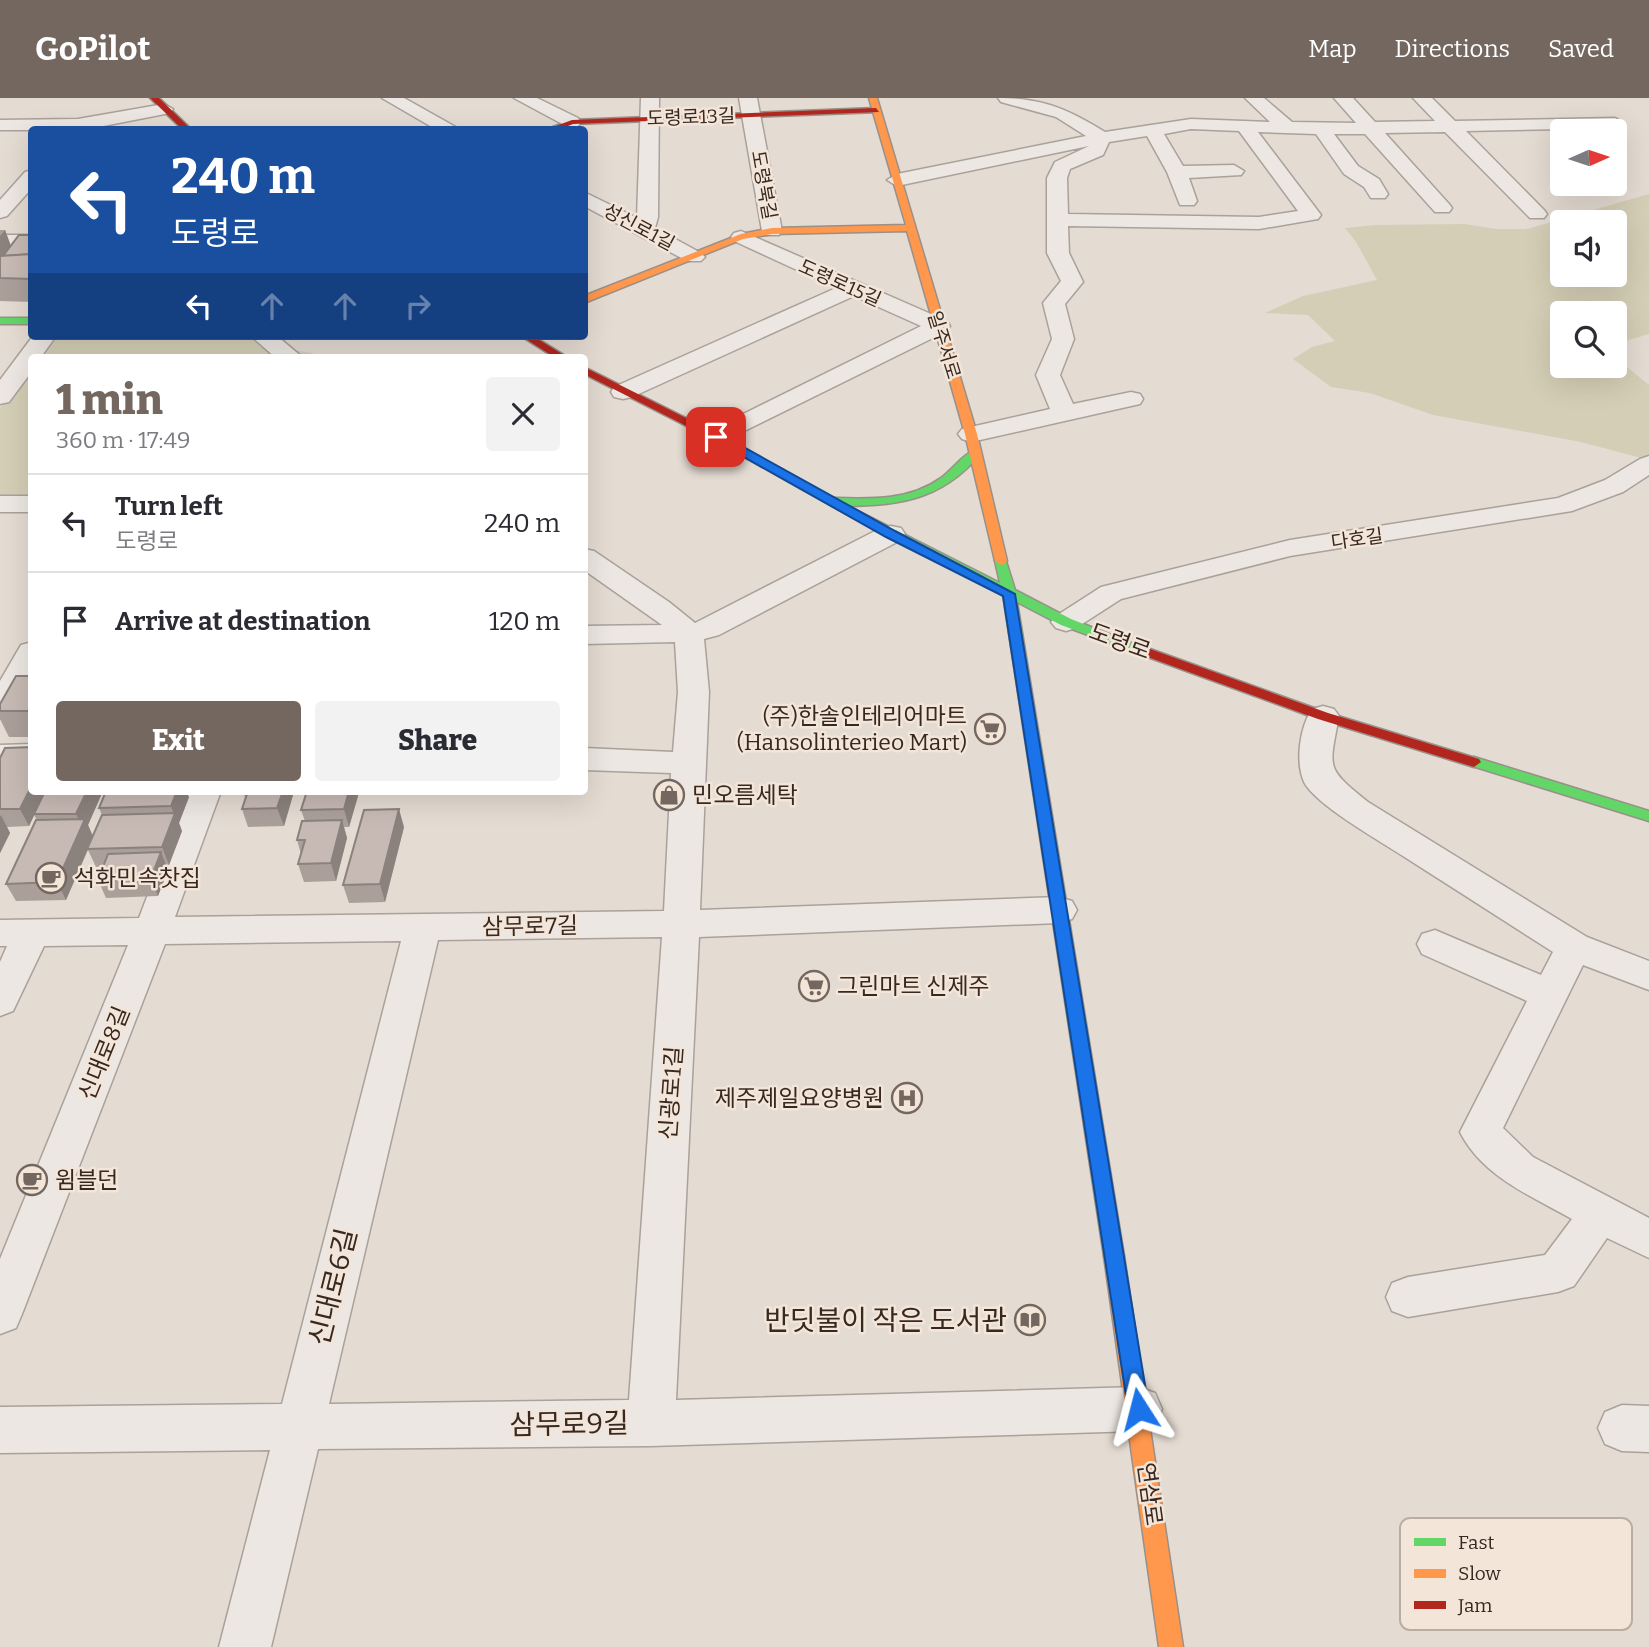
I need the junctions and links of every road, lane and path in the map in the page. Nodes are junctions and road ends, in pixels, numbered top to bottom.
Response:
1 (391, 98) edge
2 (523, 98) edge
3 (650, 98) edge
4 (1007, 98) edge
5 (1254, 98) edge
6 (1343, 98) edge
7 (1422, 98) edge
8 (162, 102) edge
9 (874, 104) edge
10 (750, 106) edge
11 (649, 118) junction
12 (572, 122) junction
13 (0, 125) edge
14 (38, 126) edge
15 (78, 126) edge
16 (184, 126) edge
17 (444, 126) edge
18 (560, 126) edge
19 (1450, 126) junction
20 (1244, 127) junction
21 (1288, 128) junction
22 (1371, 129) junction
23 (1153, 130) junction
24 (1321, 130) junction
25 (1550, 130) edge
26 (1102, 138) junction
27 (1234, 171) dead end
28 (1177, 172) junction
29 (28, 180) edge
30 (897, 180) junction
31 (1378, 194) dead end
32 (588, 200) edge
33 (1187, 201) dead end
34 (1442, 208) dead end
35 (0, 212) edge
36 (1537, 215) dead end
37 (1058, 220) junction
38 (910, 228) junction
39 (644, 230) junction
40 (772, 231) junction
41 (741, 237) junction
42 (28, 241) edge
43 (0, 242) edge
44 (694, 257) junction
45 (851, 289) junction
46 (588, 298) edge
47 (0, 321) edge
48 (28, 321) edge
49 (939, 327) junction
50 (267, 340) edge
51 (533, 340) edge
52 (286, 354) edge
53 (557, 354) edge
54 (28, 359) edge
55 (589, 377) edge
56 (623, 392) junction
57 (0, 397) edge
58 (1131, 399) dead end
59 (1064, 413) junction
60 (716, 437) junction
61 (973, 444) junction
62 (1649, 464) edge
63 (832, 502) junction
64 (0, 504) edge
65 (28, 504) edge
66 (891, 534) junction
67 (588, 560) edge
68 (1009, 594) junction
69 (1066, 622) junction
70 (689, 634) junction
71 (588, 635) edge
72 (28, 658) edge
73 (0, 708) edge
74 (1323, 716) junction
75 (28, 755) edge
76 (0, 756) edge
77 (588, 759) edge
78 (687, 763) junction
79 (203, 795) edge
80 (1649, 816) edge
81 (1059, 910) junction
82 (682, 924) junction
83 (423, 927) junction
84 (152, 931) junction
85 (16, 933) edge
86 (1434, 944) dead end
87 (1574, 947) junction
88 (1649, 976) edge
89 (1549, 995) junction
90 (0, 1001) edge
91 (1599, 1215) junction
92 (1649, 1239) edge
93 (1408, 1297) dead end
94 (0, 1314) edge
95 (1139, 1409) junction
96 (651, 1423) junction
97 (298, 1428) junction
98 (0, 1430) edge
99 (245, 1647) edge
100 (1171, 1647) edge

1 - 17 street
2 - 12 street
3 - 11 street
4 - 26 street
5 - 21 street
6 - 22 street
7 - 19 street
8 - 15 street
8 - 16 main road
9 - 10 main road, 도령로13길
9 - 30 main road, 일주서로
10 - 11 main road, 도령로13길
10 - 40 street, 도령북길
11 - 12 main road, 도령로13길
11 - 39 street
12 - 18 main road, 도령로13길
13 - 14 street
19 - 22 street
19 - 25 street
19 - 36 street
20 - 21 street
20 - 23 street
20 - 37 street
21 - 24 street
22 - 24 street
22 - 34 street
23 - 26 street
23 - 28 street
24 - 31 street
26 - 30 street
26 - 37 street
27 - 28 street
28 - 33 street
29 - 35 street
30 - 38 main road, 일주서로
32 - 39 street, 성신로1길
37 - 59 street
38 - 40 main road, 도령로15길
38 - 49 main road, 일주서로
39 - 44 street, 성신로1길
40 - 41 main road, 도령로15길
41 - 44 main road, 도령로15길
41 - 45 street, 도령로15길
42 - 43 street
44 - 46 main road, 도령로15길
45 - 49 street, 도령로15길
45 - 56 street
47 - 48 main road
49 - 60 street
49 - 61 main road, 일주서로
50 - 52 street
51 - 53 main road
54 - 57 street
55 - 56 main road, 도령로
56 - 60 main road, 도령로
58 - 59 street
59 - 61 street
60 - 63 main road, 도령로
61 - 63 main road
61 - 68 main road, 일주서로
62 - 69 street, 다호길
63 - 66 main road, 도령로
64 - 65 street
66 - 68 main road, 도령로
66 - 70 street
67 - 70 street
68 - 69 main road, 도령로
68 - 81 main road, 연삼로
69 - 74 main road, 도령로
70 - 71 street
70 - 78 street, 신광로1길
72 - 73 street
74 - 80 main road, 도령로
74 - 87 street
75 - 76 street
77 - 78 street
78 - 82 street, 신광로1길
79 - 84 street, 신대로8길
81 - 82 street, 삼무로7길
81 - 95 main road, 연삼로
82 - 83 street, 삼무로7길
82 - 96 street, 신광로1길
83 - 84 street, 삼무로7길
83 - 97 street, 신대로6길
84 - 85 street, 삼무로7길
84 - 94 street, 신대로8길
85 - 90 street
86 - 89 street
87 - 88 street
87 - 89 street
89 - 91 street
91 - 92 street
91 - 93 street
95 - 96 street, 삼무로9길
95 - 100 main road, 연삼로
96 - 97 street, 삼무로9길
97 - 98 street, 삼무로9길
97 - 99 street, 신대로6길

